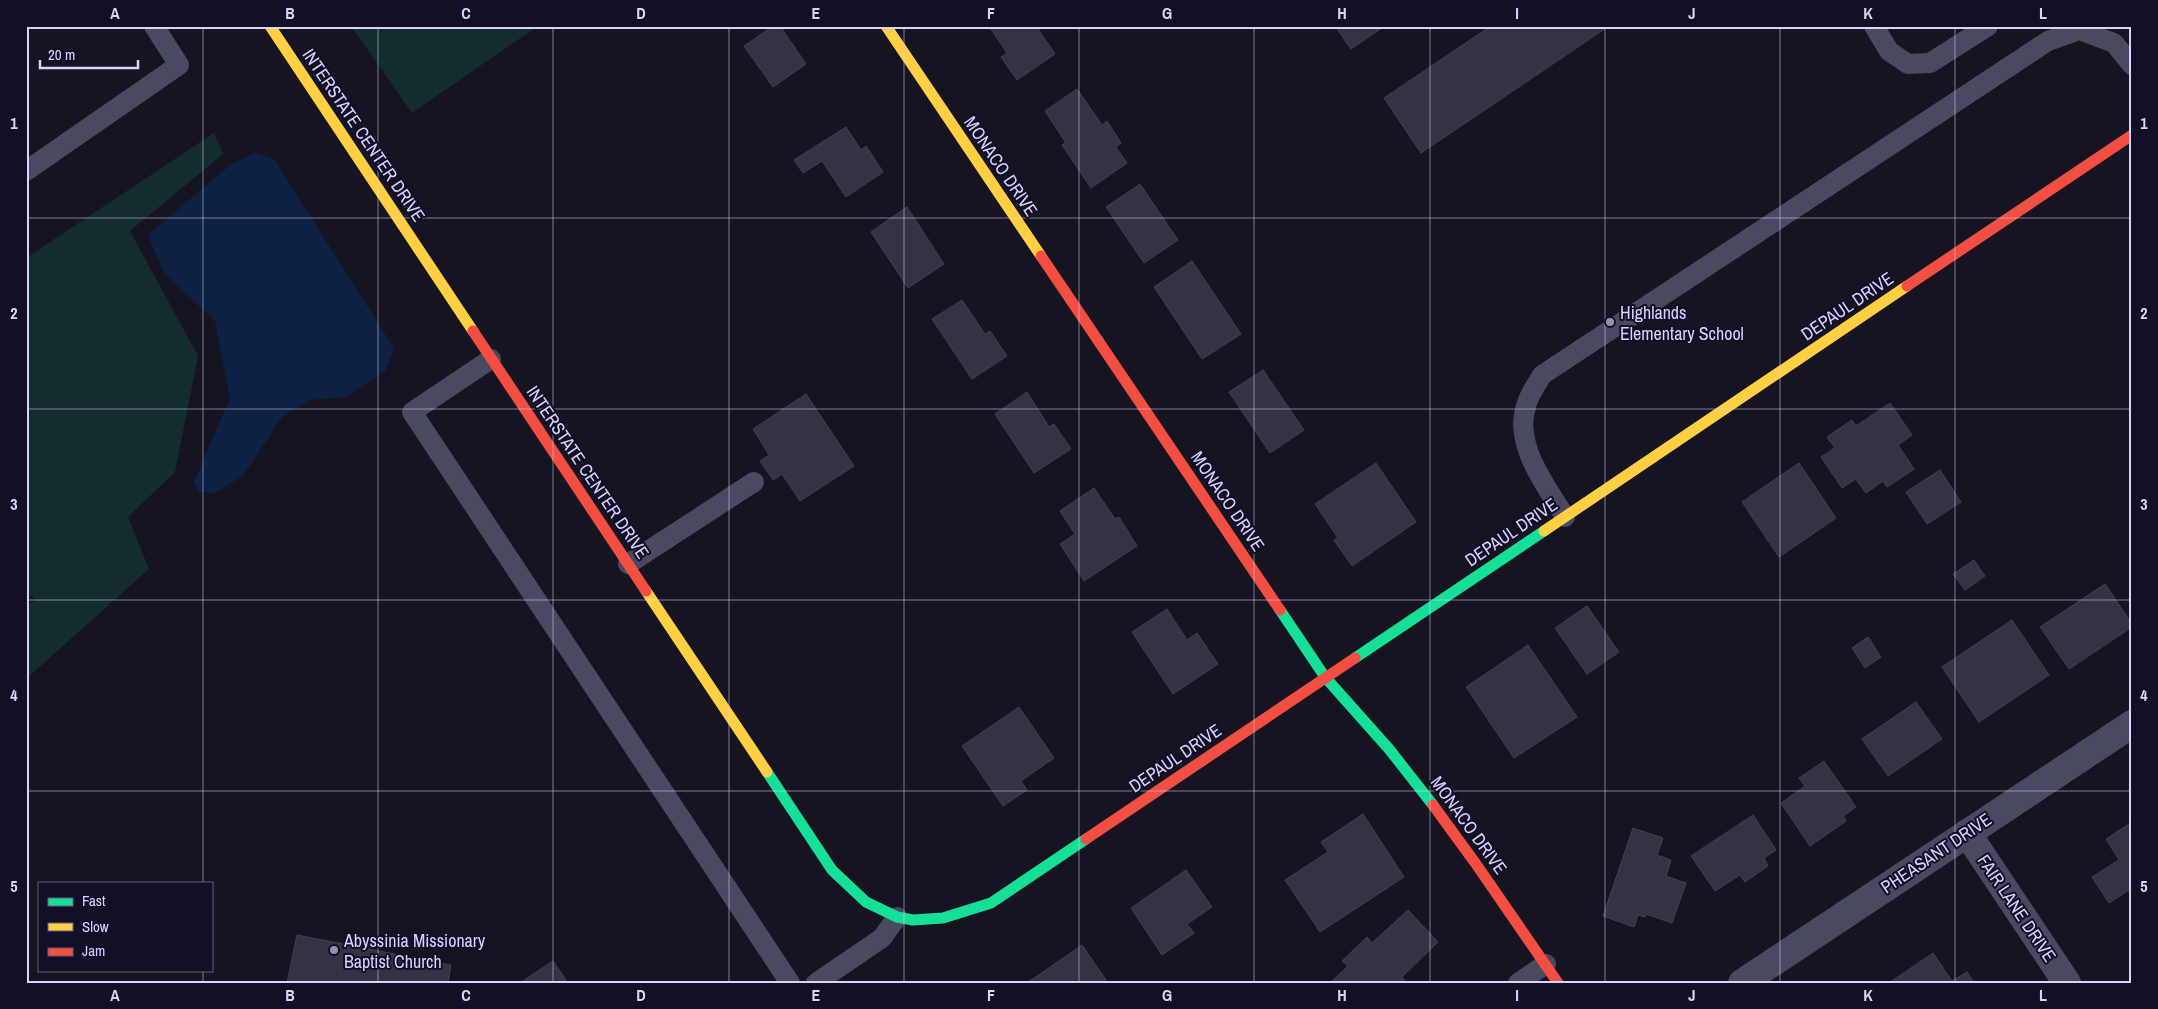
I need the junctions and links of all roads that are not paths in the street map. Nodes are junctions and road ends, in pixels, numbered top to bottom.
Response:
1 (154, 26) edge
2 (270, 26) edge
3 (886, 26) edge
4 (1988, 26) edge
5 (1879, 28) edge
6 (2132, 64) edge
7 (2132, 135) edge
8 (26, 172) edge
9 (491, 359) junction
10 (754, 482) dead end
11 (1565, 517) junction
12 (628, 564) junction
13 (1325, 678) junction
14 (2132, 724) edge
15 (1967, 833) junction
16 (897, 917) junction
17 (1546, 964) junction
18 (790, 983) edge
19 (816, 983) edge
20 (1518, 983) edge
21 (1558, 983) edge
22 (1742, 983) edge
23 (2067, 983) edge

1 - 8 lane
2 - 9 street, INTERSTATE CENTER DRIVE
3 - 13 street, MONACO DRIVE
4 - 5 lane
6 - 11 lane
7 - 11 street, DEPAUL DRIVE
9 - 12 street, INTERSTATE CENTER DRIVE
9 - 18 lane
10 - 12 lane
11 - 13 street, DEPAUL DRIVE
12 - 16 street, INTERSTATE CENTER DRIVE
13 - 16 street, DEPAUL DRIVE
13 - 17 street, MONACO DRIVE
14 - 15 street, PHEASANT DRIVE
15 - 22 street, PHEASANT DRIVE
15 - 23 street, FAIR LANE DRIVE
16 - 19 lane
17 - 20 lane
17 - 21 street, MONACO DRIVE

